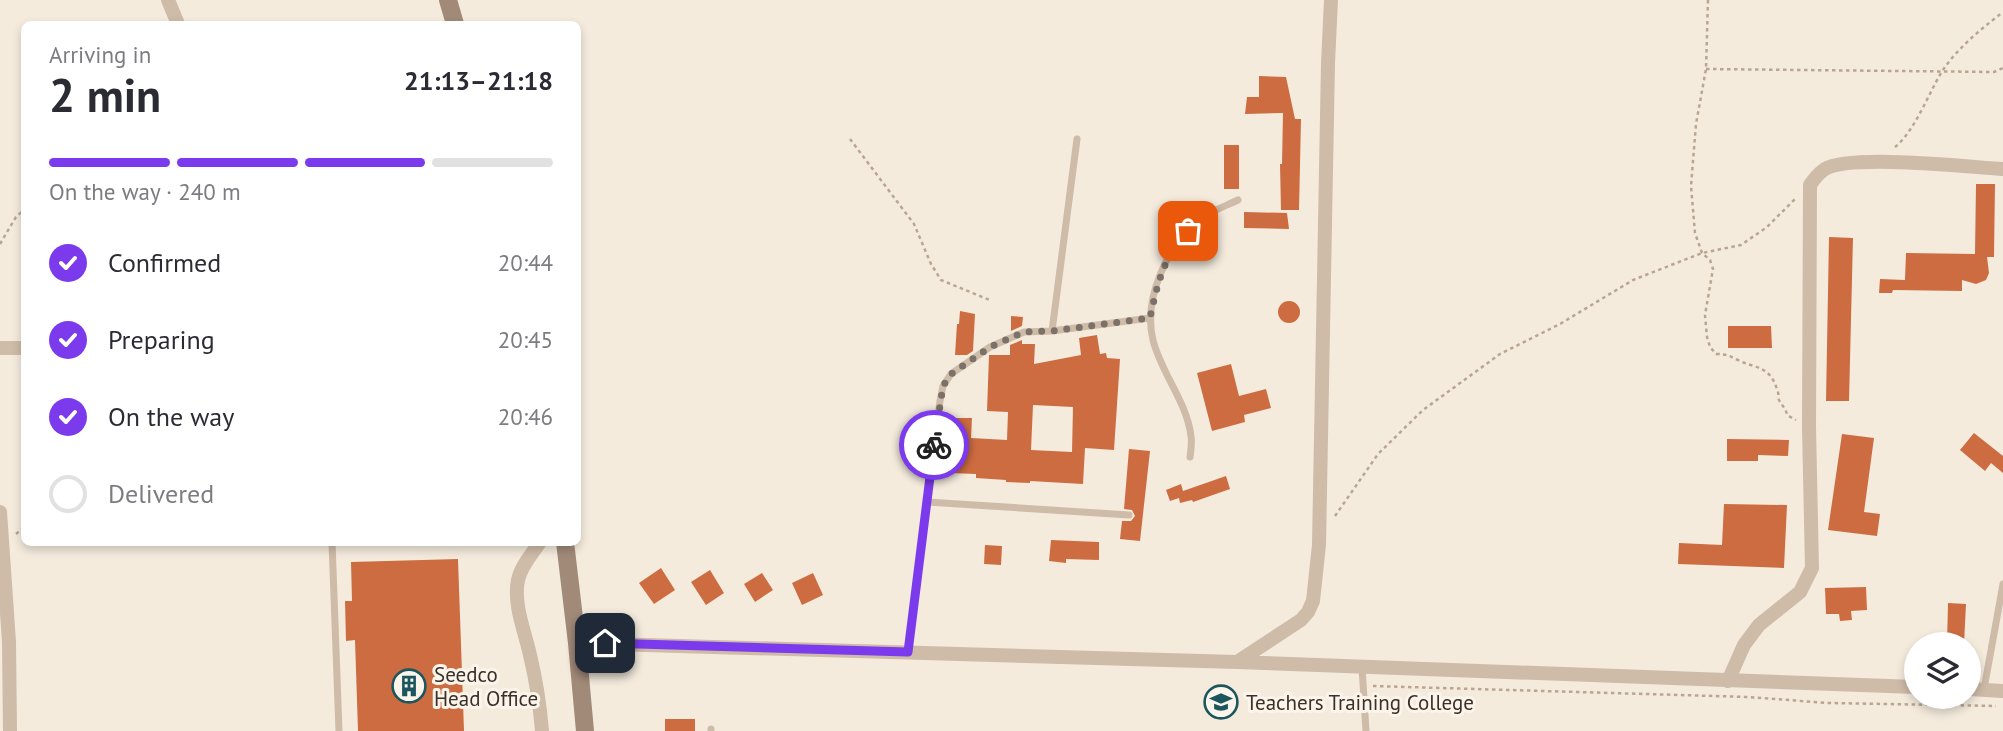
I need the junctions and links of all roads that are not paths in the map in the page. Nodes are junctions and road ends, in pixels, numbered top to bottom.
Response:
1 (168, 0) edge
2 (448, 0) edge
3 (1331, 0) edge
4 (177, 21) edge
5 (454, 21) edge
6 (1077, 139) dead end
7 (2003, 169) edge
8 (1238, 200) dead end
9 (1150, 318) junction
10 (1052, 331) junction
11 (0, 348) edge
12 (21, 348) edge
13 (1190, 457) dead end
14 (927, 502) junction
15 (0, 512) edge
16 (1129, 515) dead end
17 (332, 546) edge
18 (537, 546) edge
19 (565, 546) edge
20 (2003, 584) edge
21 (577, 643) junction
22 (908, 652) junction
23 (1237, 662) junction
24 (1362, 667) junction
25 (1981, 670) edge
26 (1728, 681) junction
27 (1904, 687) edge
28 (1981, 690) edge
29 (2003, 691) edge
30 (5, 693) edge
31 (10, 731) edge
32 (338, 731) edge
33 (542, 731) edge
34 (585, 731) edge
35 (1366, 731) edge

1 - 4 street
2 - 5 main road
3 - 23 street
6 - 10 lane
7 - 26 street
8 - 9 lane
9 - 10 lane
9 - 13 lane
10 - 14 lane
11 - 12 street
14 - 16 lane
14 - 22 lane
15 - 30 street
17 - 32 lane
18 - 33 street
19 - 21 main road
20 - 25 lane
21 - 22 street
21 - 34 main road
22 - 23 street
23 - 24 street
24 - 26 street
24 - 35 lane
26 - 27 street
28 - 29 street
30 - 31 street

